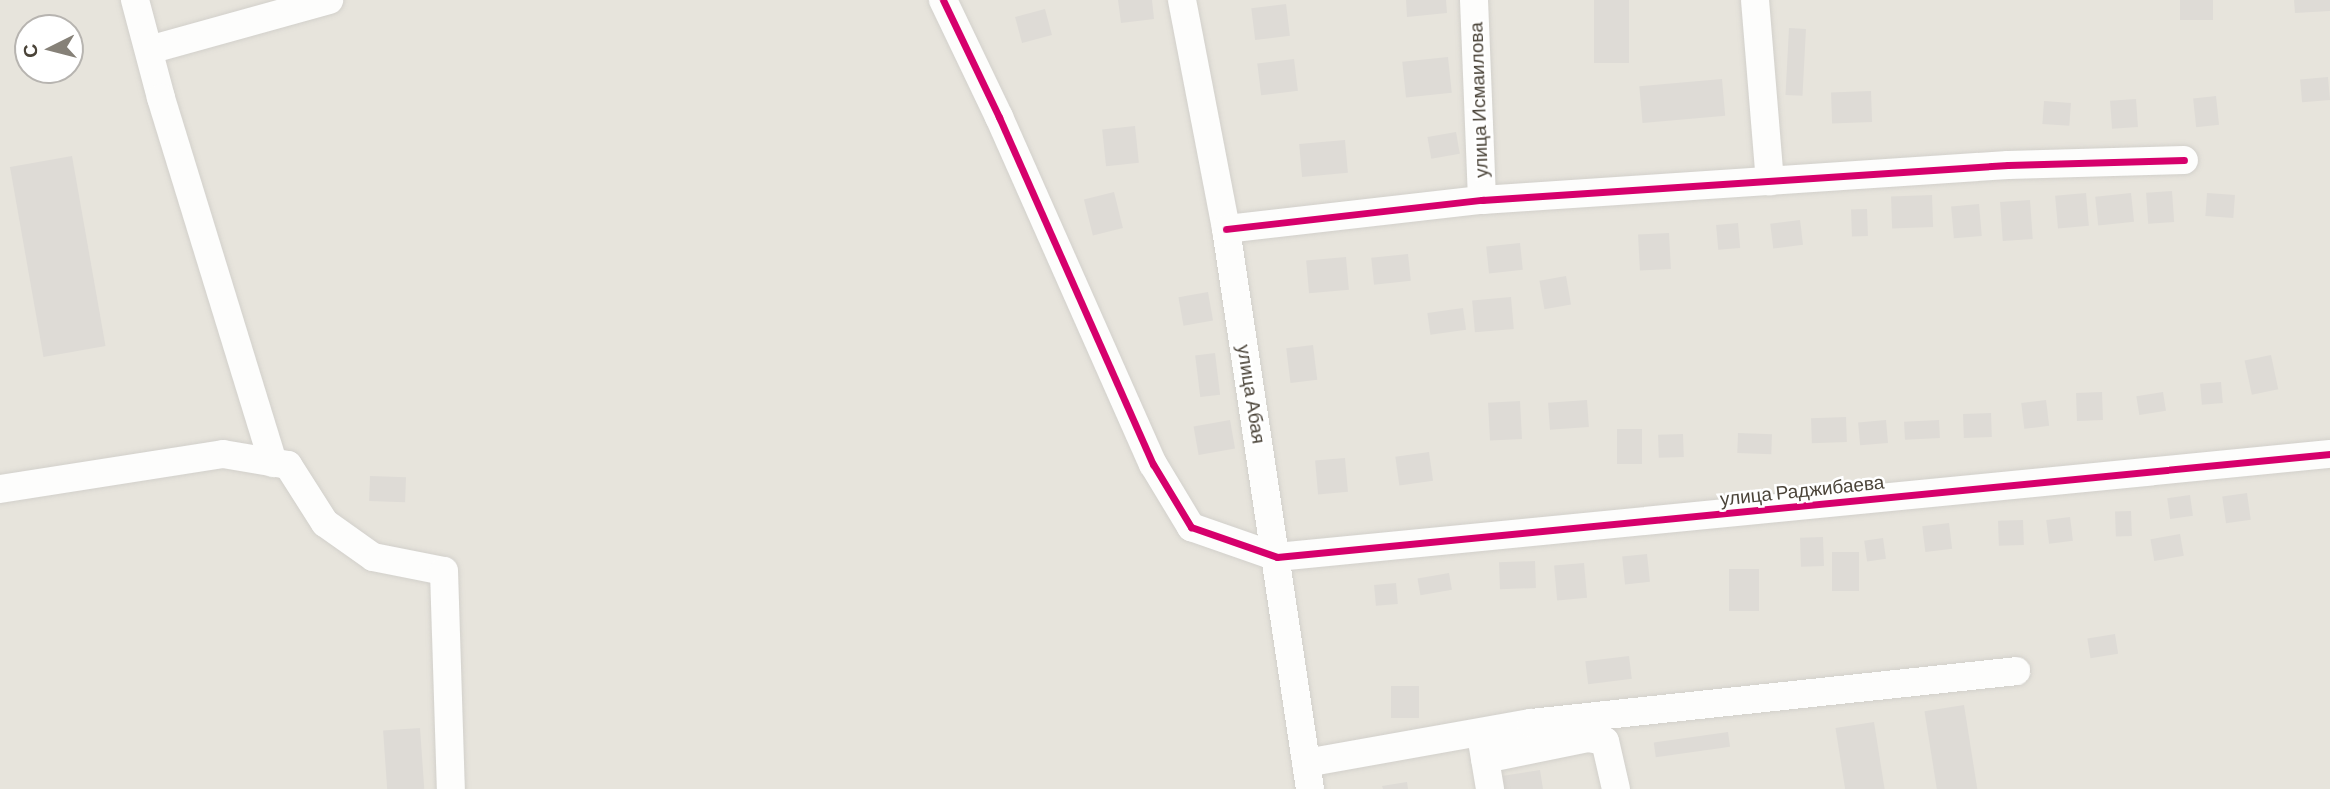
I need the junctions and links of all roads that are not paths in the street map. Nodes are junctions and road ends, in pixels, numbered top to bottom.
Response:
1 (135, 0) edge
2 (329, 0) edge
3 (943, 0) edge
4 (1182, 0) edge
5 (1474, 0) edge
6 (1755, 0) edge
7 (149, 50) junction
8 (2184, 160) dead end
9 (1770, 181) junction
10 (1482, 200) junction
11 (1226, 229) junction
12 (2330, 454) edge
13 (272, 463) junction
14 (0, 489) edge
15 (1277, 557) junction
16 (2016, 671) dead end
17 (1480, 732) junction
18 (1485, 759) junction
19 (1308, 776) edge
20 (452, 789) edge
21 (1490, 789) edge
22 (1616, 789) edge

1 - 7 street
2 - 7 street
3 - 15 street
4 - 11 street, улица Абая
5 - 10 street, улица Исмаилова
6 - 9 street
7 - 13 street
8 - 9 street
9 - 10 street
10 - 11 street
11 - 15 street, улица Абая
12 - 15 street, улица Раджибаева
13 - 14 street
13 - 20 street
15 - 19 street, улица Абая
16 - 17 street
17 - 18 street
17 - 19 street
18 - 21 street
18 - 22 street

